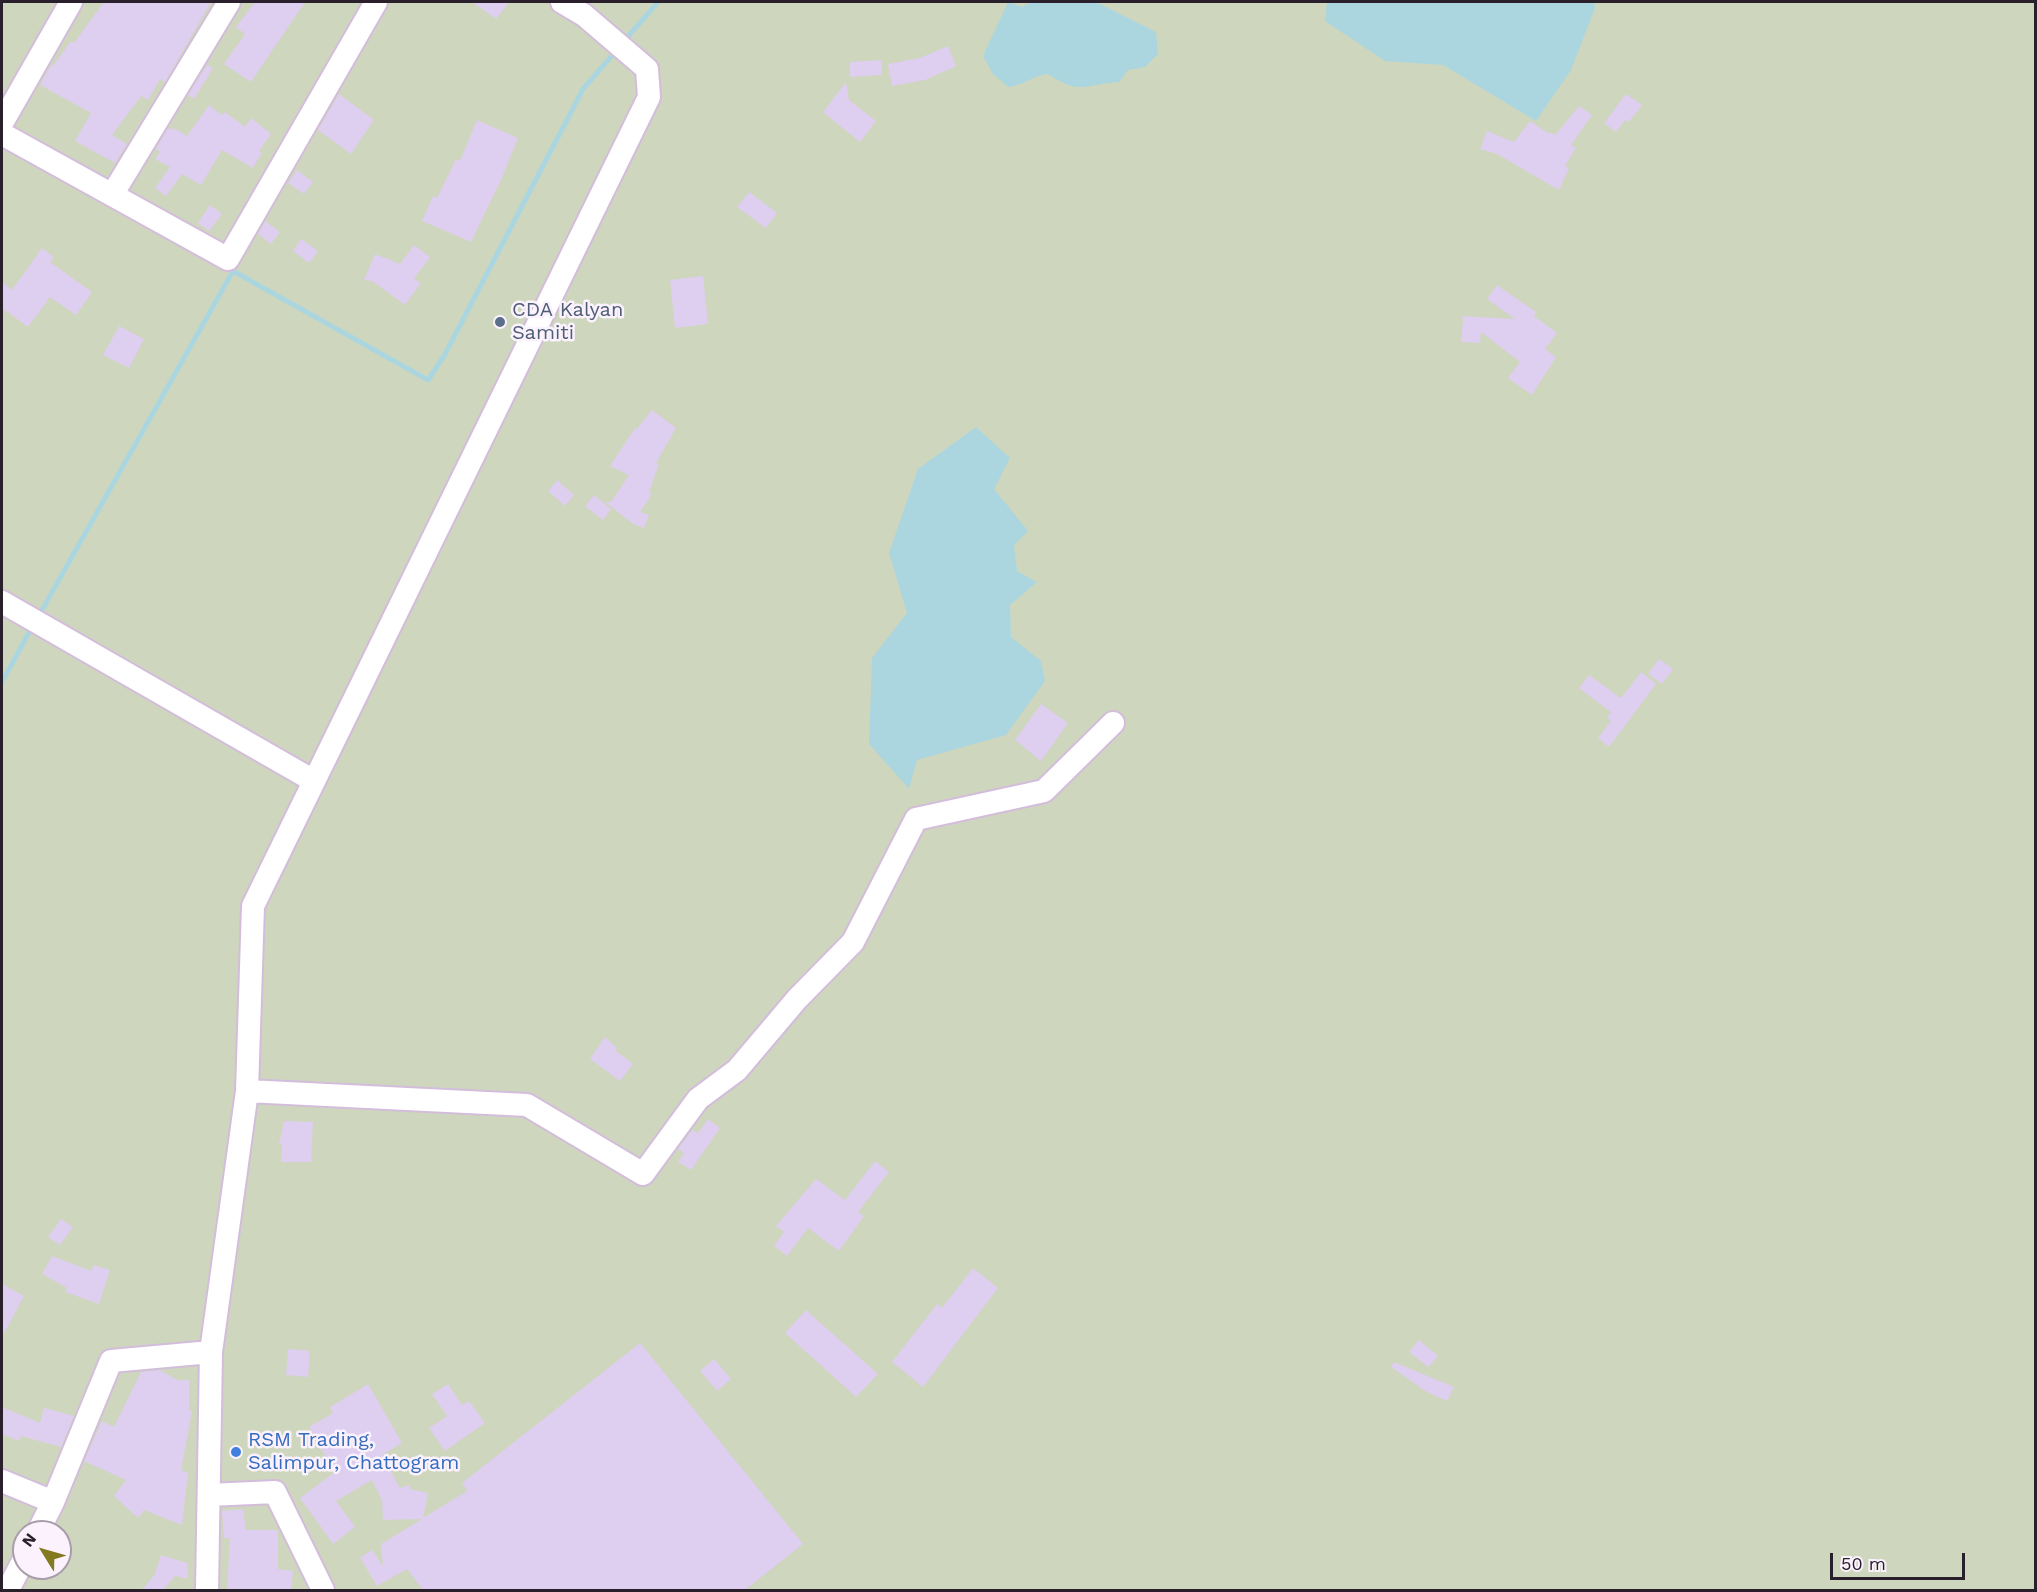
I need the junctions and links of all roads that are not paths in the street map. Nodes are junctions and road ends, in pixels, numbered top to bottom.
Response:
1 (71, 2) edge
2 (229, 2) edge
3 (376, 2) edge
4 (562, 2) edge
5 (2, 123) edge
6 (2, 134) edge
7 (112, 195) junction
8 (6, 604) edge
9 (1113, 723) dead end
10 (314, 781) junction
11 (247, 1091) junction
12 (211, 1352) junction
13 (2, 1481) edge
14 (209, 1495) junction
15 (53, 1502) junction
16 (44, 1520) edge
17 (207, 1590) edge
18 (323, 1590) edge

1 - 5 street
2 - 7 street
3 - 7 street
4 - 10 street
6 - 7 street
8 - 10 street
9 - 11 street
10 - 11 street
11 - 12 street
12 - 14 street
12 - 15 street
13 - 15 street
14 - 17 street
14 - 18 street
15 - 16 street

